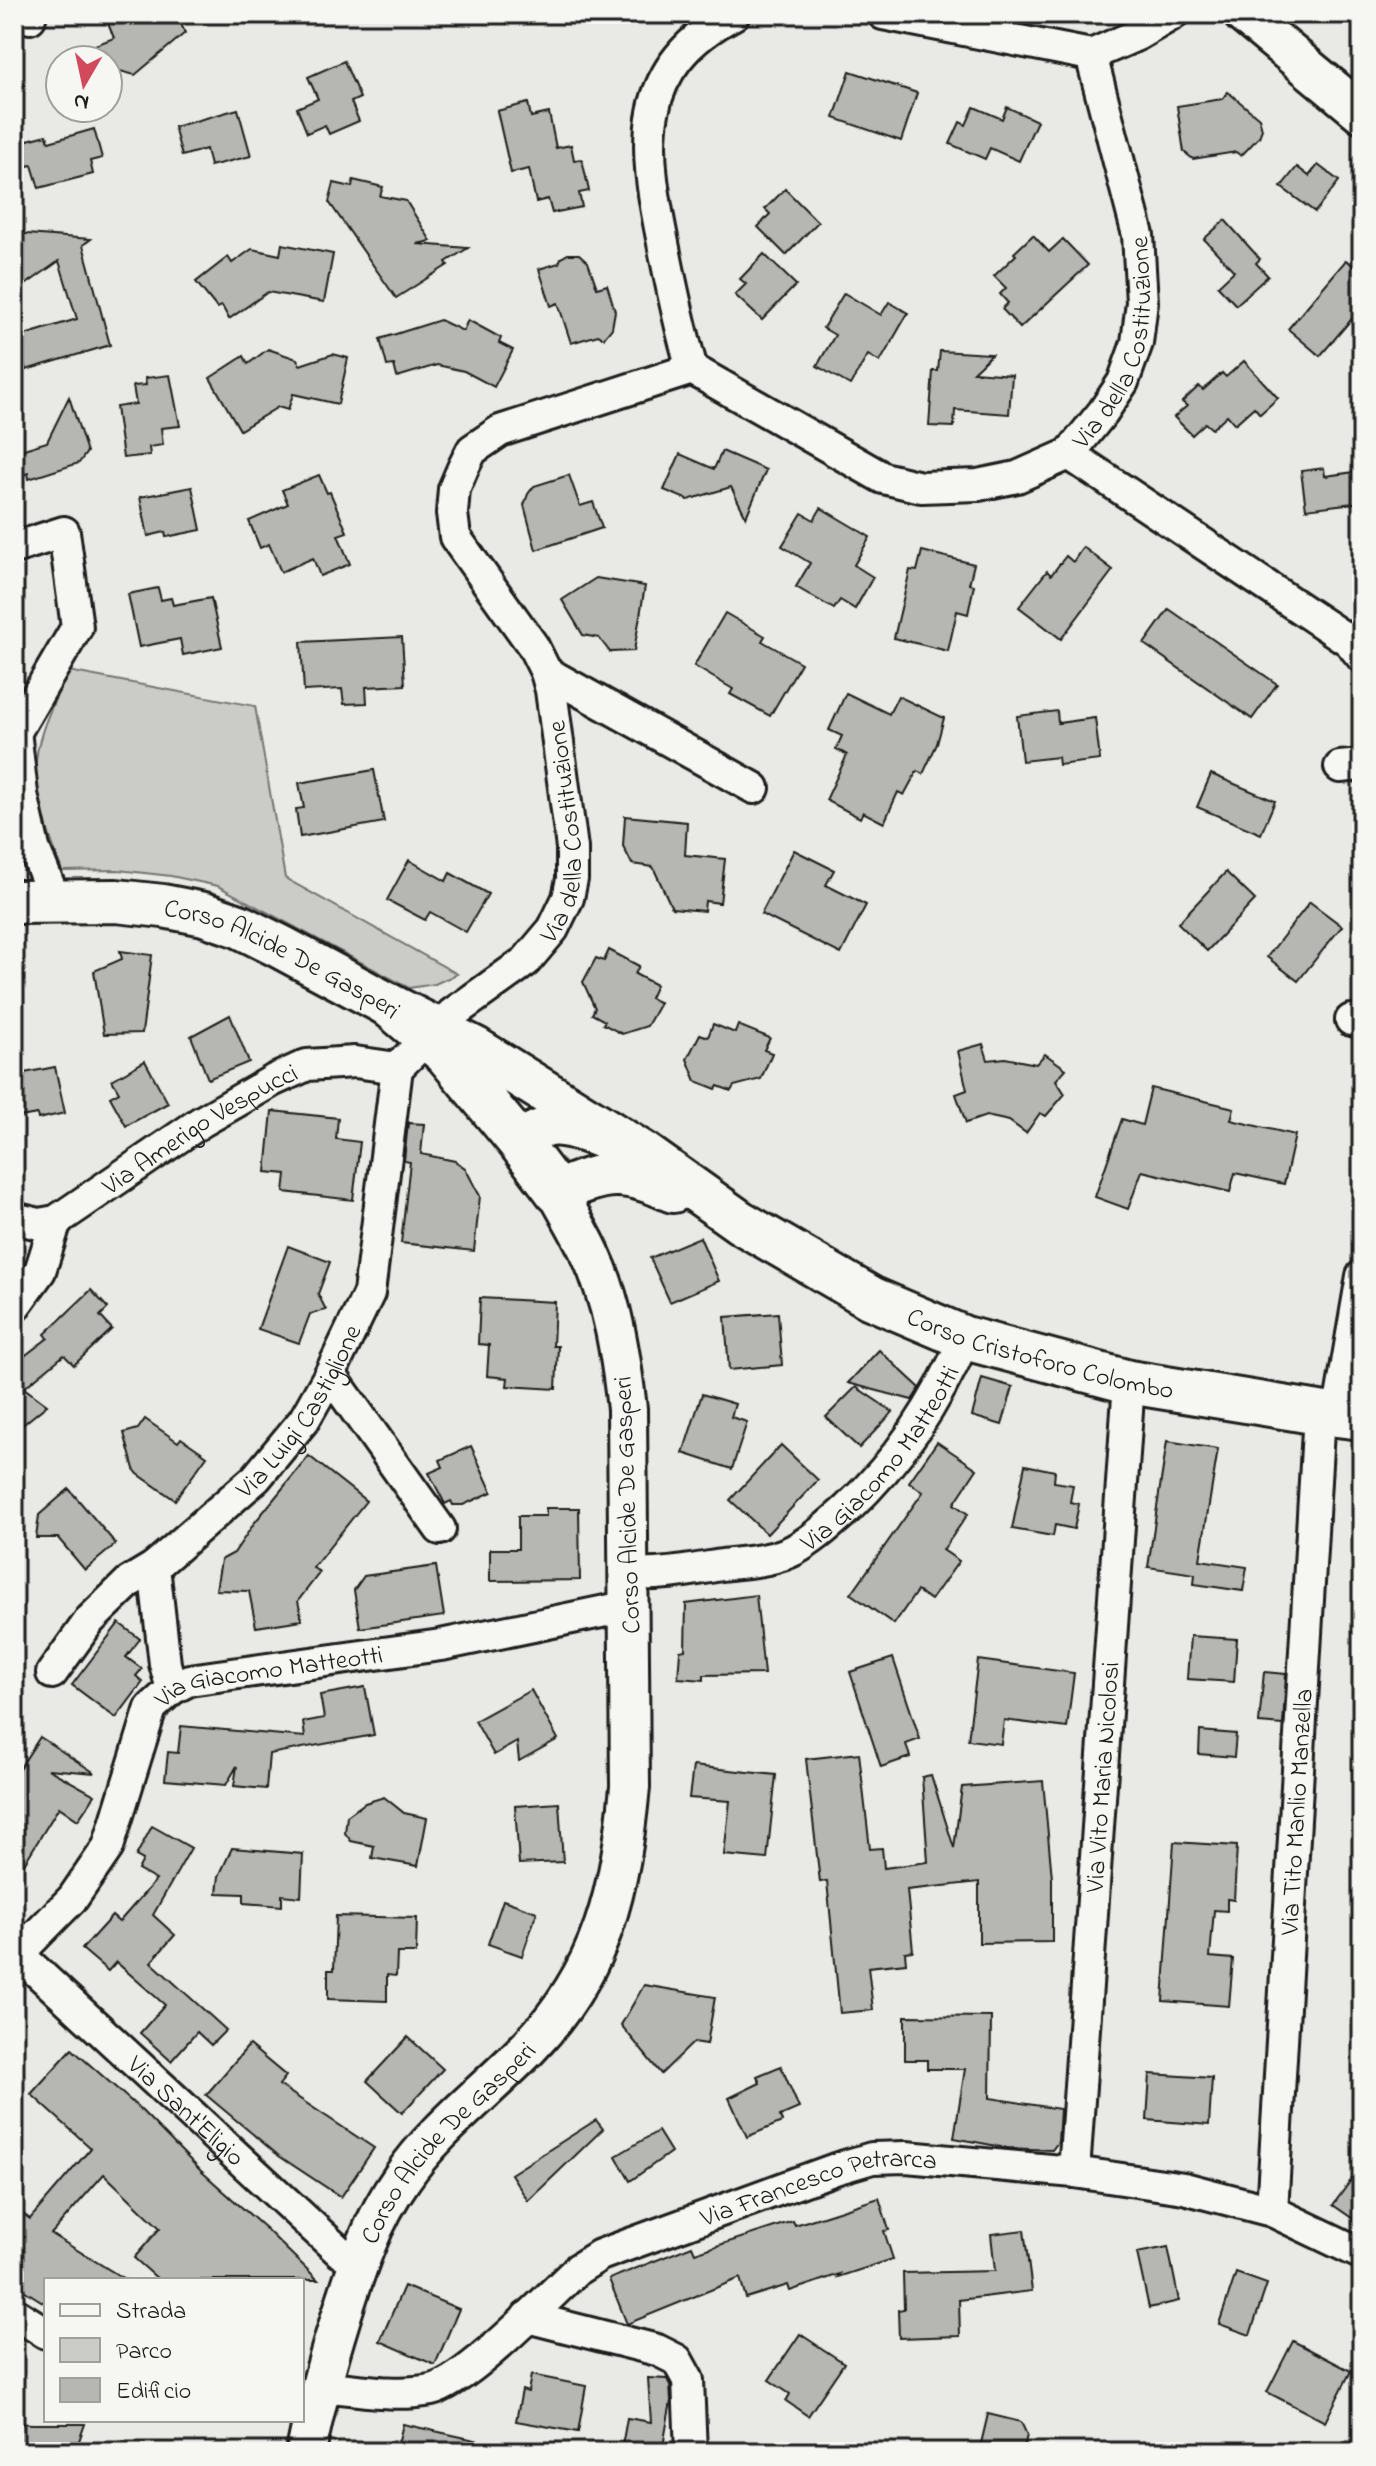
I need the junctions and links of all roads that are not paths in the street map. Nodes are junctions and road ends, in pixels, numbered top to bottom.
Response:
1 (734, 14) edge
2 (883, 14) edge
3 (1173, 14) edge
4 (1243, 14) edge
5 (1091, 55) junction
6 (1362, 113) edge
7 (692, 369) junction
8 (1069, 454) junction
9 (14, 548) edge
10 (1362, 657) edge
11 (546, 672) junction
12 (15, 727) edge
13 (754, 788) dead end
14 (22, 794) junction
15 (14, 830) edge
16 (55, 900) junction
17 (14, 902) edge
18 (432, 1033) junction
19 (397, 1068) junction
20 (519, 1142) junction
21 (643, 1153) junction
22 (557, 1192) junction
23 (14, 1218) edge
24 (56, 1221) junction
25 (740, 1222) junction
26 (1362, 1276) edge
27 (14, 1307) edge
28 (965, 1338) junction
29 (330, 1374) junction
30 (1129, 1382) junction
31 (1340, 1416) edge
32 (440, 1529) dead end
33 (154, 1567) junction
34 (630, 1590) junction
35 (52, 1673) dead end
36 (172, 1689) junction
37 (16, 1955) edge
38 (1074, 2172) junction
39 (1272, 2211) junction
40 (1362, 2254) edge
41 (359, 2261) junction
42 (14, 2313) edge
43 (527, 2317) junction
44 (44, 2332) edge
45 (310, 2420) edge
46 (691, 2452) edge

1 - 7 street
2 - 5 street
3 - 5 street
4 - 6 street
5 - 8 street, Via della Costituzione
7 - 8 street, Via della Costituzione
7 - 11 street, Via della Costituzione
8 - 10 street
9 - 12 street
11 - 13 street
11 - 18 street, Via della Costituzione
12 - 14 street
14 - 15 street
14 - 16 street
16 - 17 main road, Corso Alcide De Gasperi
16 - 18 main road, Corso Alcide De Gasperi
18 - 19 street, Via della Costituzione
18 - 20 main road, Corso Alcide De Gasperi
18 - 21 main road, Corso Alcide De Gasperi
19 - 24 street, Via Amerigo Vespucci
19 - 29 street, Via Luigi Castiglione
20 - 21 street
20 - 22 main road, Corso Alcide De Gasperi
21 - 25 main road, Corso Alcide De Gasperi
22 - 25 main road
22 - 34 street, Corso Alcide De Gasperi
23 - 24 street
24 - 27 street
25 - 28 main road, Corso Cristoforo Colombo
26 - 31 street, Via Tito Manlio Manzella
28 - 30 main road, Corso Cristoforo Colombo
28 - 34 street, Via Giacomo Matteotti
29 - 32 street
29 - 33 street, Via Luigi Castiglione
30 - 31 main road, Corso Cristoforo Colombo
30 - 38 street, Via Vito Maria Nicolosi
31 - 39 street, Via Tito Manlio Manzella
33 - 35 street, Via Luigi Castiglione
33 - 36 street
34 - 36 street, Via Giacomo Matteotti
34 - 41 street, Corso Alcide De Gasperi
36 - 37 street, Via Giacomo Matteotti
37 - 41 street, Via Sant'Eligio
38 - 39 street, Via Francesco Petrarca
38 - 43 street, Via Francesco Petrarca
39 - 40 street, Via Francesco Petrarca
41 - 45 street, Corso Alcide De Gasperi
42 - 44 street
43 - 45 street, Via Francesco Petrarca
43 - 46 street

